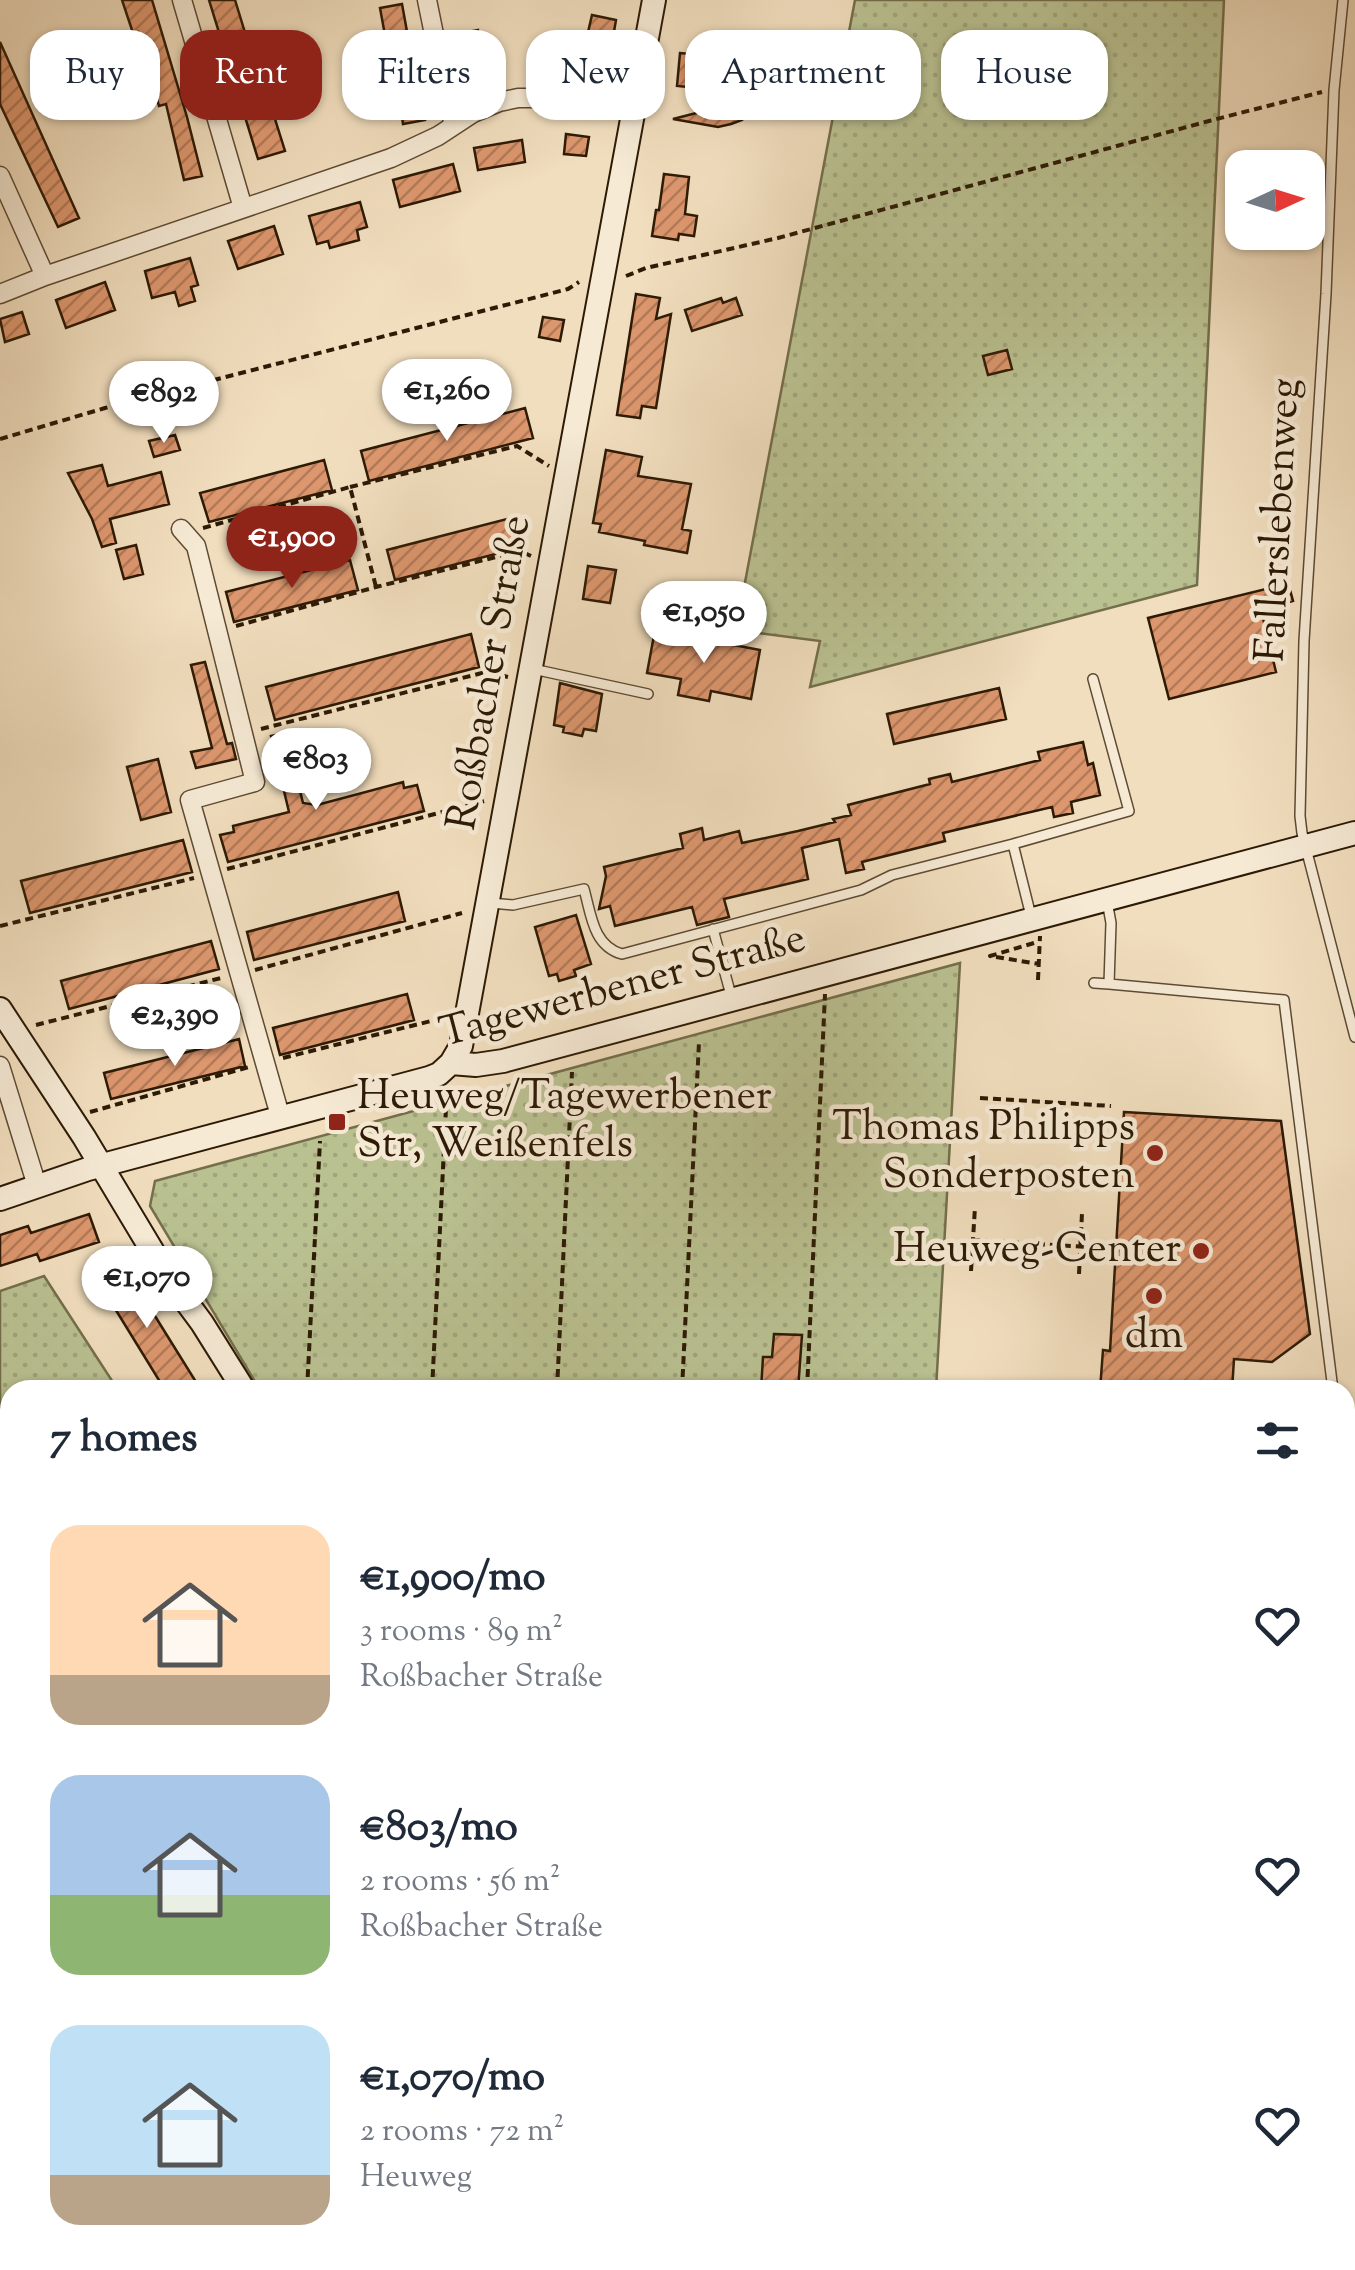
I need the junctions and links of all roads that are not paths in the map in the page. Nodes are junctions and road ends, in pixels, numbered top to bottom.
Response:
1 (182, 0) edge
2 (427, 0) edge
3 (654, 0) edge
4 (1343, 0) edge
5 (648, 30) edge
6 (526, 98) edge
7 (632, 120) edge
8 (454, 125) junction
9 (0, 176) edge
10 (243, 208) junction
11 (45, 276) junction
12 (0, 294) edge
13 (183, 531) road end
14 (529, 675) junction
15 (1093, 679) dead end
16 (648, 694) dead end
17 (1355, 833) edge
18 (1013, 844) junction
19 (1305, 846) junction
20 (1107, 898) junction
21 (487, 904) junction
22 (1032, 918) junction
23 (713, 929) junction
24 (1094, 983) dead end
25 (1109, 984) junction
26 (732, 999) junction
27 (6, 1026) edge
28 (1355, 1037) edge
29 (452, 1063) junction
30 (0, 1066) edge
31 (282, 1119) junction
32 (101, 1166) junction
33 (37, 1186) junction
34 (0, 1199) edge
35 (238, 1380) edge
36 (1332, 1380) edge

1 - 10 street
2 - 8 street
3 - 5 street, Roßbacher Straße
4 - 19 lane, Fallerslebenweg
6 - 8 street
7 - 14 street, Roßbacher Straße
8 - 10 street
9 - 11 street
10 - 11 street
11 - 12 street
13 - 31 street
14 - 16 lane
14 - 21 street, Roßbacher Straße
15 - 18 lane
17 - 19 street, Tagewerbener Straße
18 - 22 lane
18 - 23 lane
19 - 20 street, Tagewerbener Straße
19 - 28 lane, Fallerslebenweg
20 - 22 street, Tagewerbener Straße
20 - 25 lane
21 - 23 lane
21 - 29 street, Roßbacher Straße
22 - 26 street, Tagewerbener Straße
23 - 26 lane
24 - 25 lane
25 - 36 lane
26 - 29 street, Tagewerbener Straße
27 - 32 street
29 - 31 street, Tagewerbener Straße
30 - 33 street
31 - 32 street, Tagewerbener Straße
32 - 33 street, Tagewerbener Straße
32 - 35 street
33 - 34 street, Tagewerbener Straße

